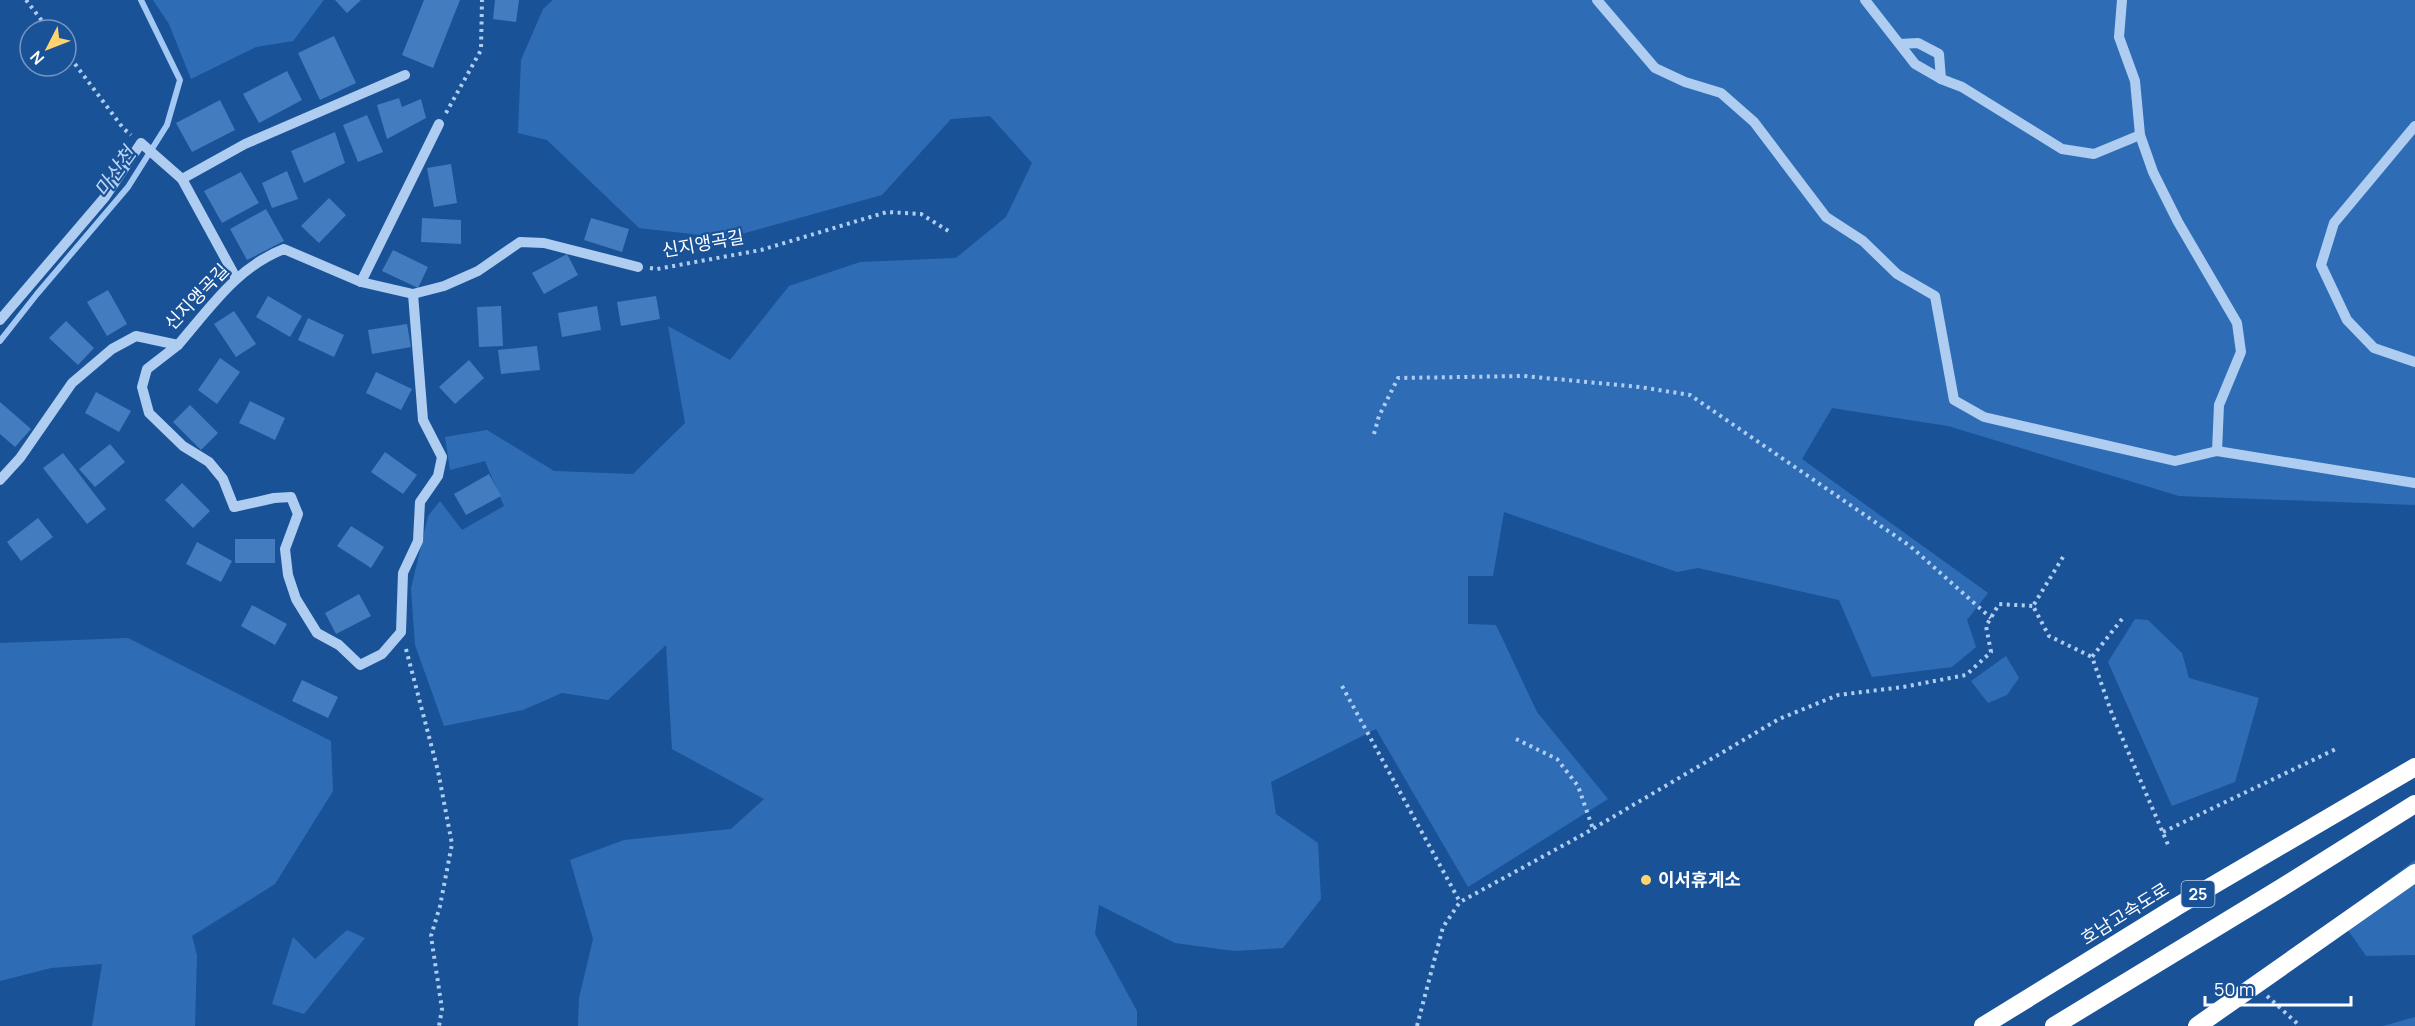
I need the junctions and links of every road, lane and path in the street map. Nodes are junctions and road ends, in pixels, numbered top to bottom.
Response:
1 (26, 0) edge
2 (482, 0) edge
3 (1597, 0) edge
4 (1865, 0) edge
5 (2122, 0) edge
6 (40, 18) edge
7 (1900, 44) junction
8 (78, 68) edge
9 (405, 75) dead end
10 (1941, 79) junction
11 (439, 124) joint
12 (2415, 126) edge
13 (2140, 135) junction
14 (141, 143) junction
15 (182, 179) junction
16 (950, 232) dead end
17 (638, 267) joint
18 (236, 278) junction
19 (362, 282) junction
20 (413, 294) junction
21 (0, 320) edge
22 (178, 345) junction
23 (2415, 362) edge
24 (1374, 434) dead end
25 (2217, 451) junction
26 (0, 480) edge
27 (2415, 483) edge
28 (2063, 557) dead end
29 (2033, 606) junction
30 (1991, 618) junction
31 (2122, 619) dead end
32 (401, 631) junction
33 (2092, 657) junction
34 (1342, 686) dead end
35 (1516, 739) dead end
36 (2338, 748) dead end
37 (2415, 767) edge
38 (2415, 804) edge
39 (1593, 829) junction
40 (2163, 832) junction
41 (2169, 847) dead end
42 (2415, 873) edge
43 (1460, 902) junction
44 (2261, 991) dead end
45 (439, 1026) edge
46 (1417, 1026) edge
47 (1983, 1026) edge
48 (2054, 1026) edge
49 (2197, 1026) edge
50 (2300, 1026) edge

1 - 6 path
2 - 11 path
3 - 25 street
4 - 7 street
5 - 13 street
7 - 10 street
7 - 10 street
8 - 14 path
9 - 15 street
10 - 13 street
11 - 19 street
12 - 23 street
13 - 25 street
14 - 15 street
14 - 21 street
15 - 18 street
16 - 17 path, 신지앵곡길
17 - 20 street, 신지앵곡길
18 - 19 street, 신지앵곡길
18 - 22 street, 신지앵곡길
19 - 20 street, 신지앵곡길
20 - 32 street
22 - 26 street, 신지앵곡길
22 - 32 street
24 - 30 path
25 - 27 street
28 - 29 path
29 - 30 path
29 - 33 path
30 - 39 path
31 - 33 path
32 - 45 path
33 - 40 path
34 - 43 path
35 - 39 path
36 - 40 path
37 - 47 highway, 호남고속도로 / 25
38 - 48 highway, 25
39 - 43 path
40 - 41 path
42 - 49 highway
43 - 46 path
44 - 50 path

